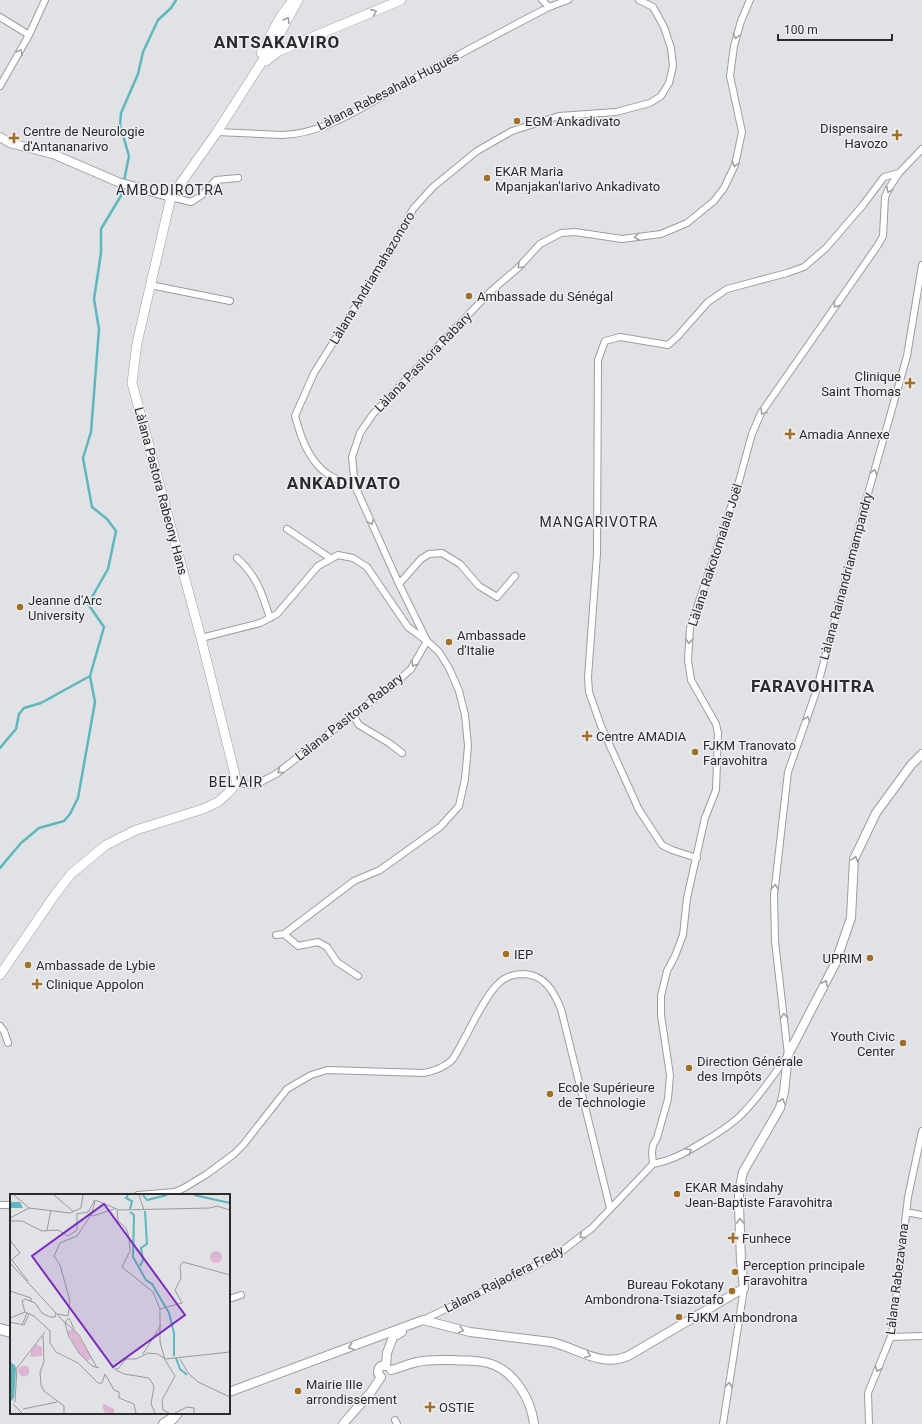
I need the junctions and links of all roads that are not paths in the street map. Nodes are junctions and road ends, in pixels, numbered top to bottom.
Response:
1 (46, 0) edge
2 (293, 0) edge
3 (298, 0) edge
4 (401, 0) edge
5 (542, 0) edge
6 (568, 0) edge
7 (639, 0) edge
8 (750, 0) edge
9 (549, 7) junction
10 (0, 17) edge
11 (277, 31) junction
12 (29, 35) junction
13 (292, 45) junction
14 (251, 77) junction
15 (0, 86) edge
16 (217, 132) junction
17 (0, 136) edge
18 (922, 149) edge
19 (899, 173) junction
20 (238, 178) dead end
21 (171, 197) junction
22 (922, 264) edge
23 (150, 285) junction
24 (230, 301) dead end
25 (355, 486) junction
26 (287, 529) dead end
27 (237, 558) dead end
28 (330, 558) junction
29 (515, 576) dead end
30 (399, 584) junction
31 (270, 618) junction
32 (201, 638) junction
33 (427, 641) junction
34 (353, 714) junction
35 (402, 753) dead end
36 (922, 754) edge
37 (238, 783) junction
38 (697, 858) junction
39 (284, 934) junction
40 (276, 935) dead end
41 (0, 975) edge
42 (358, 976) dead end
43 (0, 1026) edge
44 (8, 1043) dead end
45 (788, 1055) junction
46 (922, 1131) edge
47 (653, 1164) junction
48 (174, 1193) edge
49 (156, 1194) edge
50 (610, 1208) junction
51 (906, 1212) junction
52 (922, 1215) edge
53 (744, 1288) junction
54 (241, 1294) dead end
55 (230, 1299) edge
56 (423, 1320) junction
57 (0, 1329) edge
58 (10, 1332) edge
59 (387, 1334) junction
60 (922, 1336) edge
61 (891, 1337) junction
62 (387, 1367) junction
63 (230, 1392) edge
64 (176, 1414) edge
65 (164, 1424) edge
66 (343, 1424) edge
67 (534, 1424) edge
68 (723, 1424) edge
69 (869, 1424) edge

1 - 12 street
2 - 11 main road
11 -> 3 main road
13 -> 4 main road
5 - 9 street
6 - 9 street
7 - 25 street, Làlana Andriamahazonoro
8 -> 25 street, Làlana Pasitora Rabary
9 - 16 street, Làlana Rabesahala Hugues
10 - 12 street
11 - 13 main road
11 - 14 main road
15 -> 12 street
13 - 14 main road
14 - 16 main road
16 - 21 main road
17 - 21 street
18 - 19 street, Làlana Rakotomalala Joël
19 -> 38 street, Làlana Rakotomalala Joël
19 - 38 street
20 - 21 street
21 - 23 main road, Làlana Pastora Rabeony Hans
45 -> 22 street, Làlana Rainandriamampandry
23 - 24 street
23 - 32 main road, Làlana Pastora Rabeony Hans
25 -> 30 street, Làlana Pasitora Rabary
26 - 28 street
27 - 31 street
28 - 31 street
28 - 33 street
29 - 30 street
30 - 33 street, Làlana Pasitora Rabary
31 - 32 street
32 - 37 main road, Làlana Pastora Rabeony Hans
33 -> 34 street, Làlana Pasitora Rabary
33 - 39 street
34 - 35 street
34 -> 37 street, Làlana Pasitora Rabary
45 -> 36 street
37 - 41 main road
38 - 47 street, Làlana Rakotomalala Joël
39 - 40 street
39 - 42 street
43 - 44 street
47 -> 45 street
53 -> 45 street
46 - 51 street, Làlana Rabezavana
47 - 50 street, Làlana Rajaofera Fredy
48 - 49 street
48 - 50 street
50 -> 56 street, Làlana Rajaofera Fredy
51 - 52 street
51 - 61 street, Làlana Rabezavana
56 -> 53 street
68 -> 53 street
54 - 55 street
56 - 59 street, Làlana Rajaofera Fredy
56 - 62 street
57 - 58 main road
59 - 62 street
59 -> 63 street, Làlana Rajaofera Fredy
60 - 61 street
61 -> 69 street, Làlana Rabezavana
62 - 66 street
62 - 67 street
64 - 65 main road

